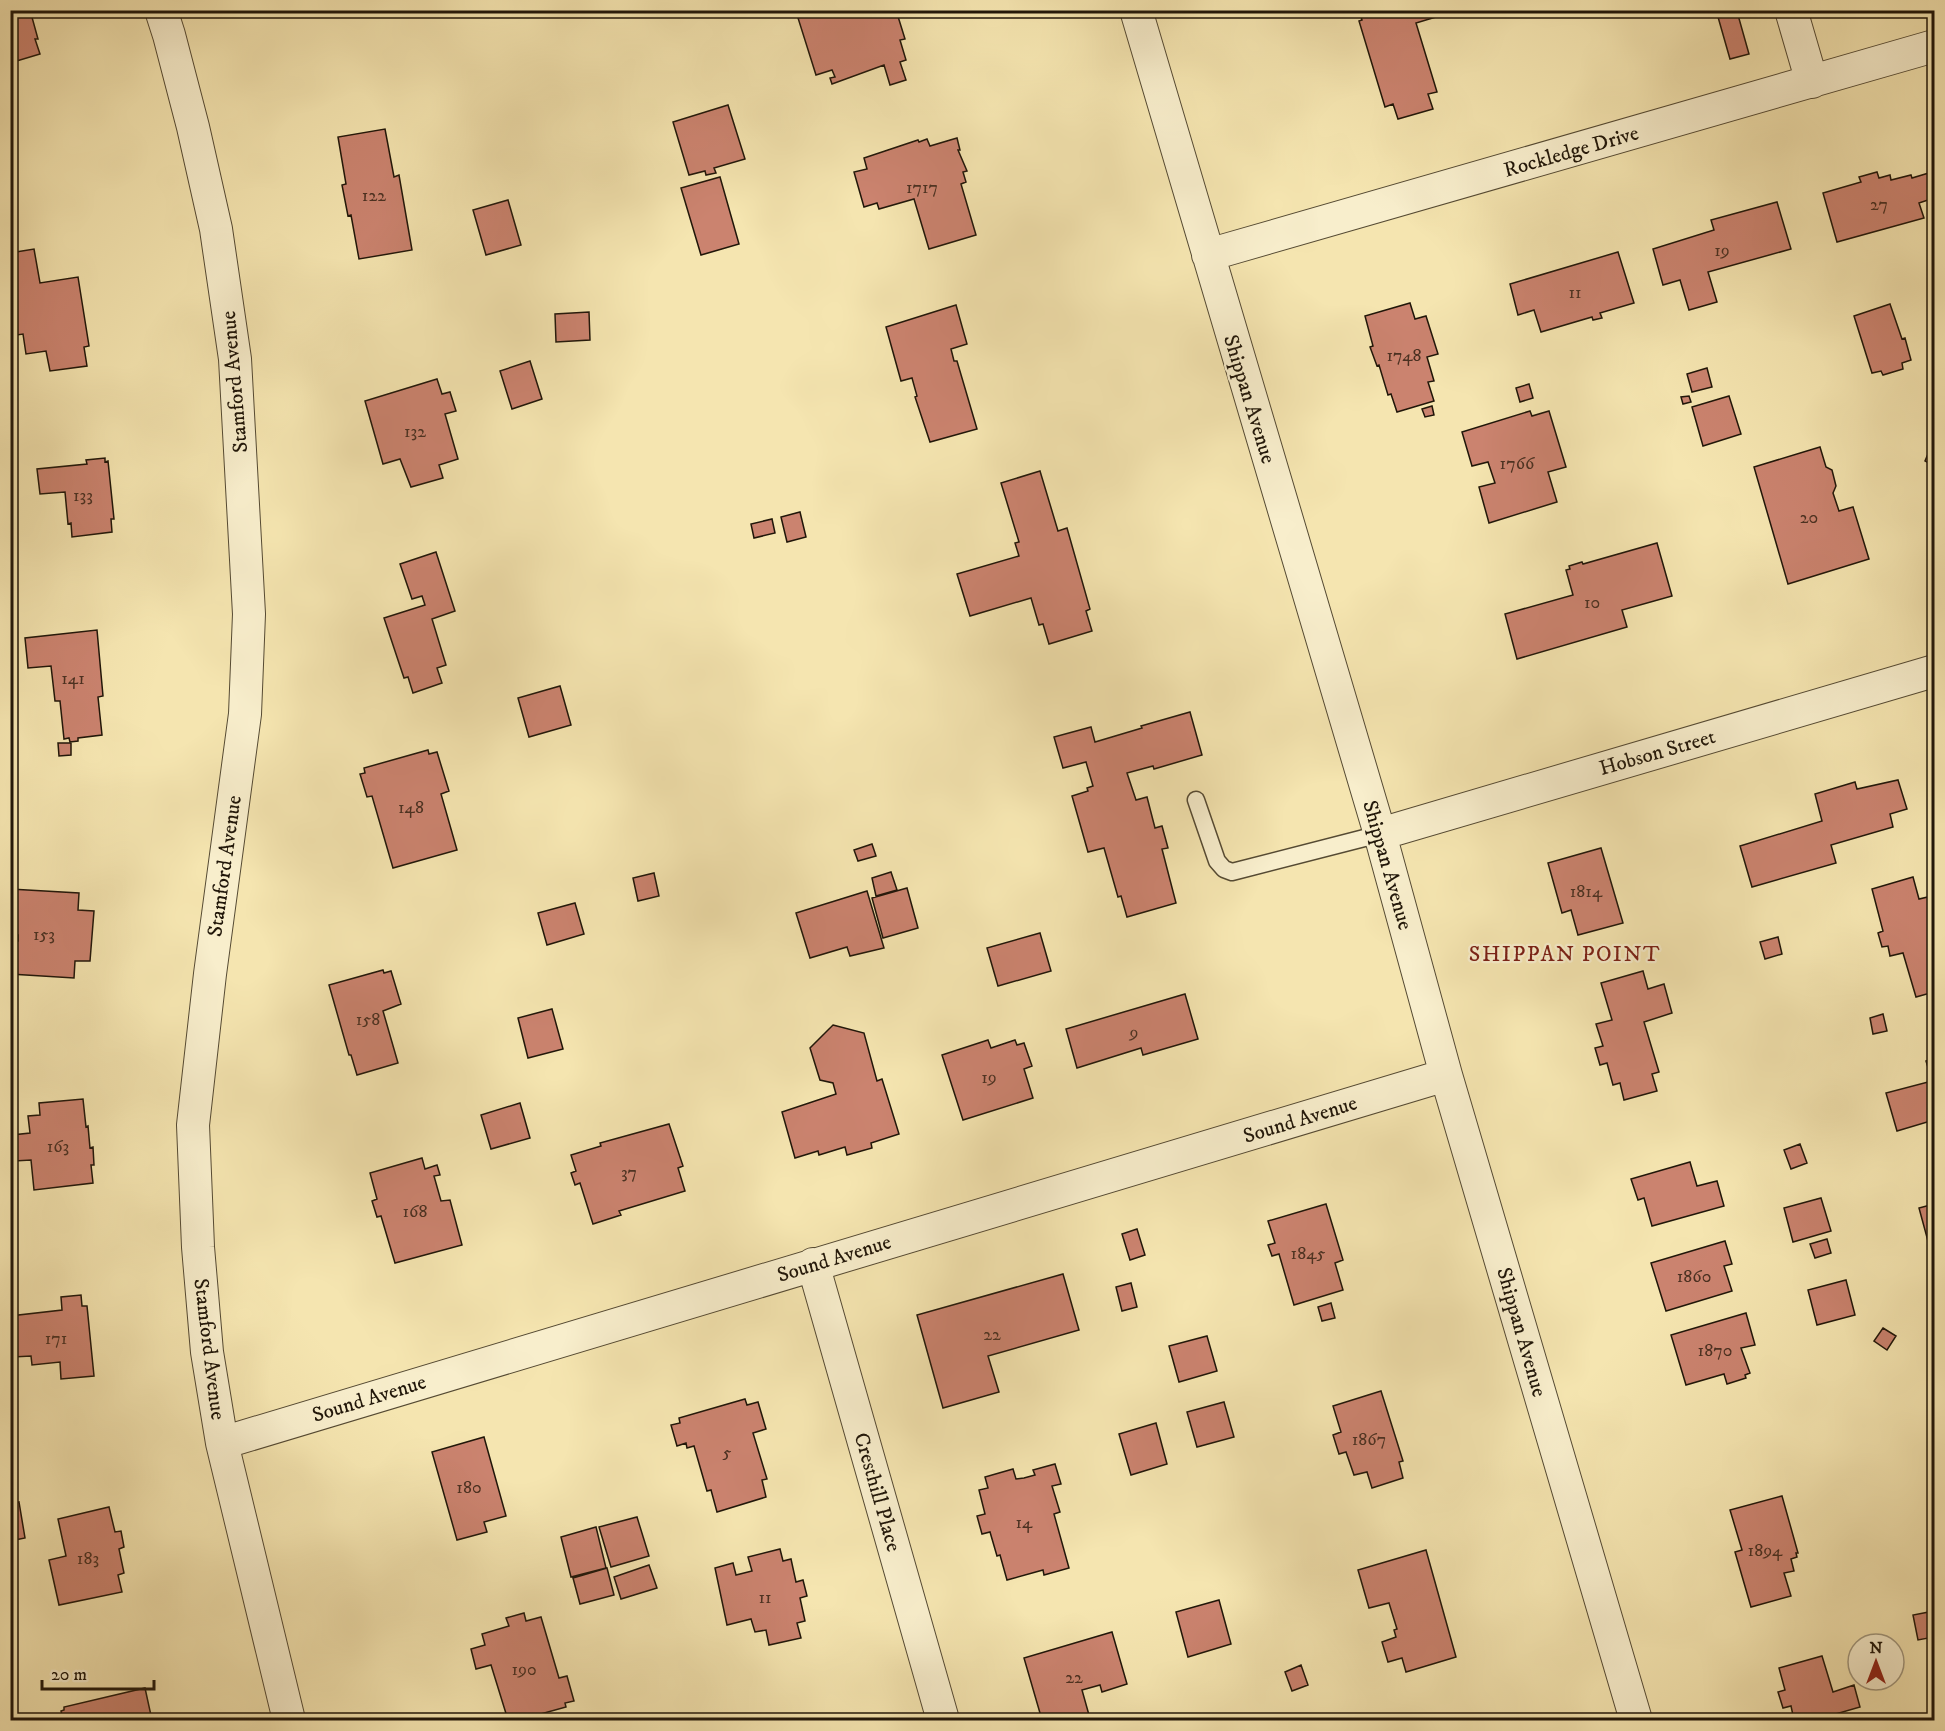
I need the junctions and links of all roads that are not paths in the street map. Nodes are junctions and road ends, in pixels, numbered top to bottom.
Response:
1 (160, 10) edge
2 (1136, 10) edge
3 (1791, 10) edge
4 (1935, 46) edge
5 (1812, 82) junction
6 (1208, 255) junction
7 (1935, 671) edge
8 (1196, 800) dead end
9 (1380, 834) junction
10 (1446, 1075) junction
11 (813, 1264) junction
12 (222, 1443) junction
13 (288, 1720) edge
14 (943, 1720) edge
15 (1636, 1720) edge

1 - 12 street, Stamford Avenue
2 - 6 street, Shippan Avenue
3 - 5 street
4 - 5 street, Rockledge Drive
5 - 6 street, Rockledge Drive
6 - 9 street, Shippan Avenue
7 - 9 street, Hobson Street
8 - 9 lane
9 - 10 street, Shippan Avenue
10 - 11 street, Sound Avenue
10 - 15 street, Shippan Avenue
11 - 12 street, Sound Avenue
11 - 14 street, Cresthill Place
12 - 13 street, Stamford Avenue

